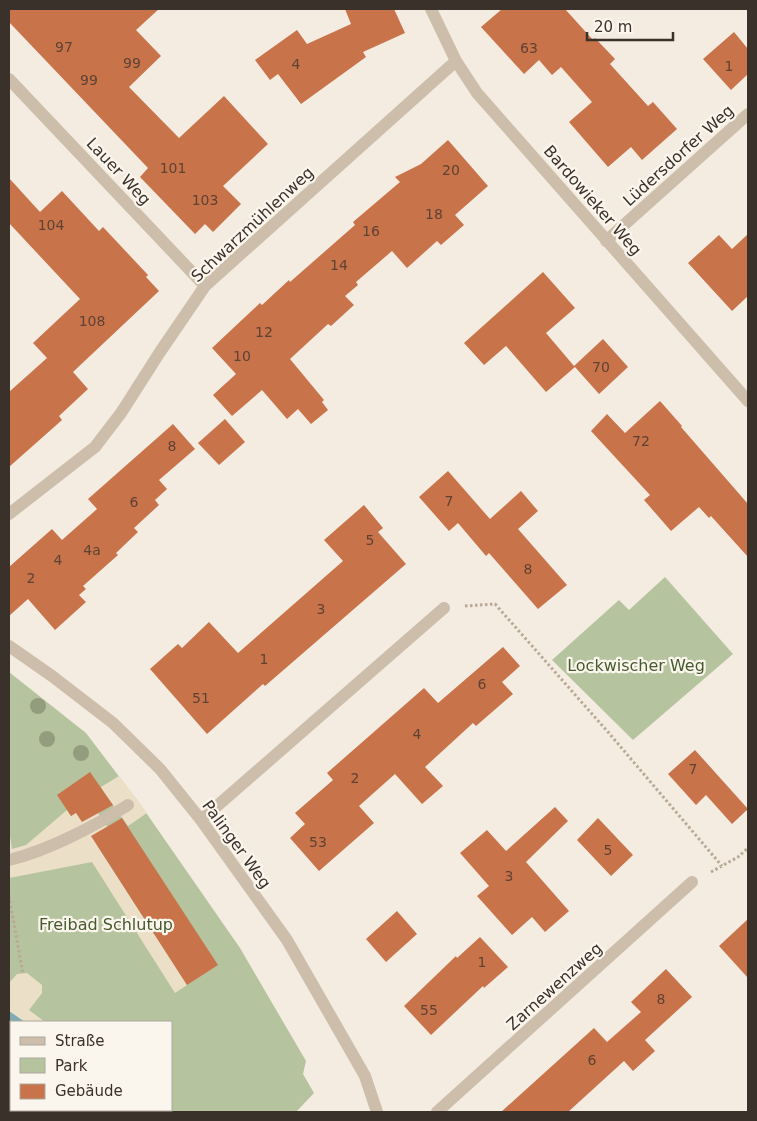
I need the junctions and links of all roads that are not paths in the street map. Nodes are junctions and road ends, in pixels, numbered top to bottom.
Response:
1 (431, 9) edge
2 (456, 61) junction
3 (9, 79) edge
4 (748, 114) edge
5 (606, 241) junction
6 (205, 286) junction
7 (748, 401) edge
8 (9, 514) edge
9 (444, 608) road end
10 (9, 646) edge
11 (128, 805) dead end
12 (200, 820) junction
13 (9, 860) edge
14 (692, 882) road end
15 (377, 1112) edge
16 (437, 1112) edge

1 - 2 street, Bardowieker Weg
2 - 5 street, Bardowieker Weg
2 - 6 street, Schwarzmühlenweg
3 - 6 street, Lauer Weg
4 - 5 street, Lüdersdorfer Weg
5 - 7 street, Bardowieker Weg
6 - 8 street, Schwarzmühlenweg
9 - 12 street
10 - 12 street, Palinger Weg
11 - 13 street
12 - 15 street, Palinger Weg
14 - 16 street, Zarnewenzweg

